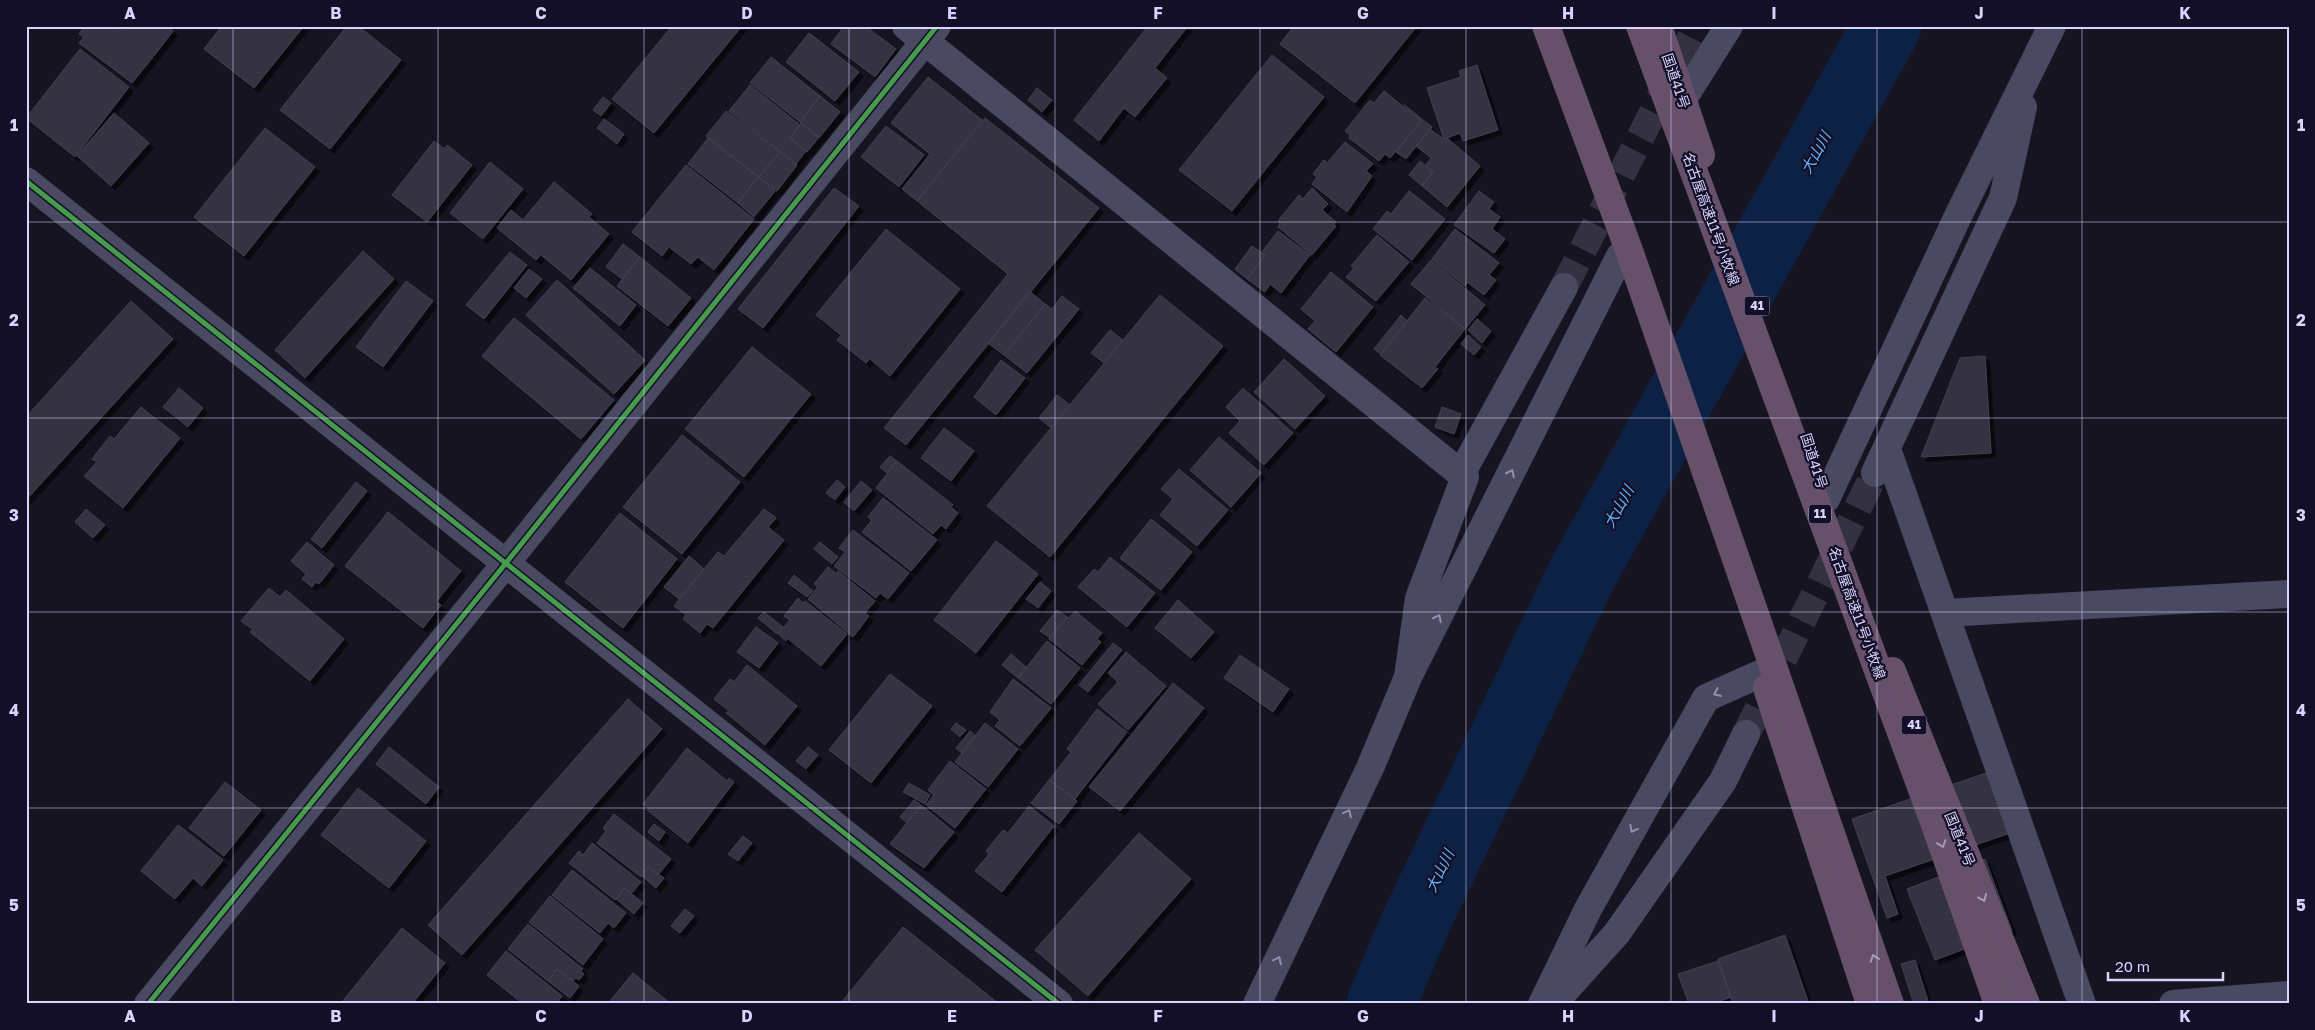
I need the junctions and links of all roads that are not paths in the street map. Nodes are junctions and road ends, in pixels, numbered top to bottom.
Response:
1 (1536, 26) edge
2 (1546, 26) edge
3 (1640, 26) edge
4 (1658, 26) edge
5 (1730, 26) edge
6 (2052, 26) edge
7 (922, 31) edge
8 (2033, 64) junction
9 (1683, 98) junction
10 (26, 181) edge
11 (1620, 256) junction
12 (1564, 288) tunnel mouth
13 (1887, 449) junction
14 (1875, 473) tunnel mouth
15 (1461, 474) junction
16 (1826, 499) junction
17 (506, 563) junction
18 (2289, 594) edge
19 (1945, 613) junction
20 (1762, 673) junction
21 (1408, 677) junction
22 (1746, 734) tunnel mouth
23 (2289, 995) edge
24 (148, 1004) edge
25 (1059, 1004) edge
26 (1257, 1004) edge
27 (1542, 1004) edge
28 (1553, 1004) edge
29 (1870, 1004) edge
30 (1890, 1004) edge
31 (1998, 1004) edge
32 (2026, 1004) edge
33 (2082, 1004) edge
34 (2173, 1004) edge

1 - 11 highway
30 -> 2 highway, bridge
3 -> 31 highway, 名古屋高速11号小牧線 / 11, bridge
4 - 9 highway, 国道41号 / 41
5 - 9 street
6 - 8 street
7 - 15 street
7 - 17 street
8 - 13 street
8 - 16 street
9 - 16 highway, 国道41号 / 41
10 - 17 street
11 - 20 highway
21 -> 11 street
12 - 15 street
13 - 14 street
13 - 19 street
15 - 21 street
16 -> 32 highway, 国道41号 / 41
17 - 24 street
17 - 25 street
18 - 19 street
19 - 33 street
20 -> 27 street
20 - 29 highway
26 -> 21 street
22 - 28 street
23 - 34 street

